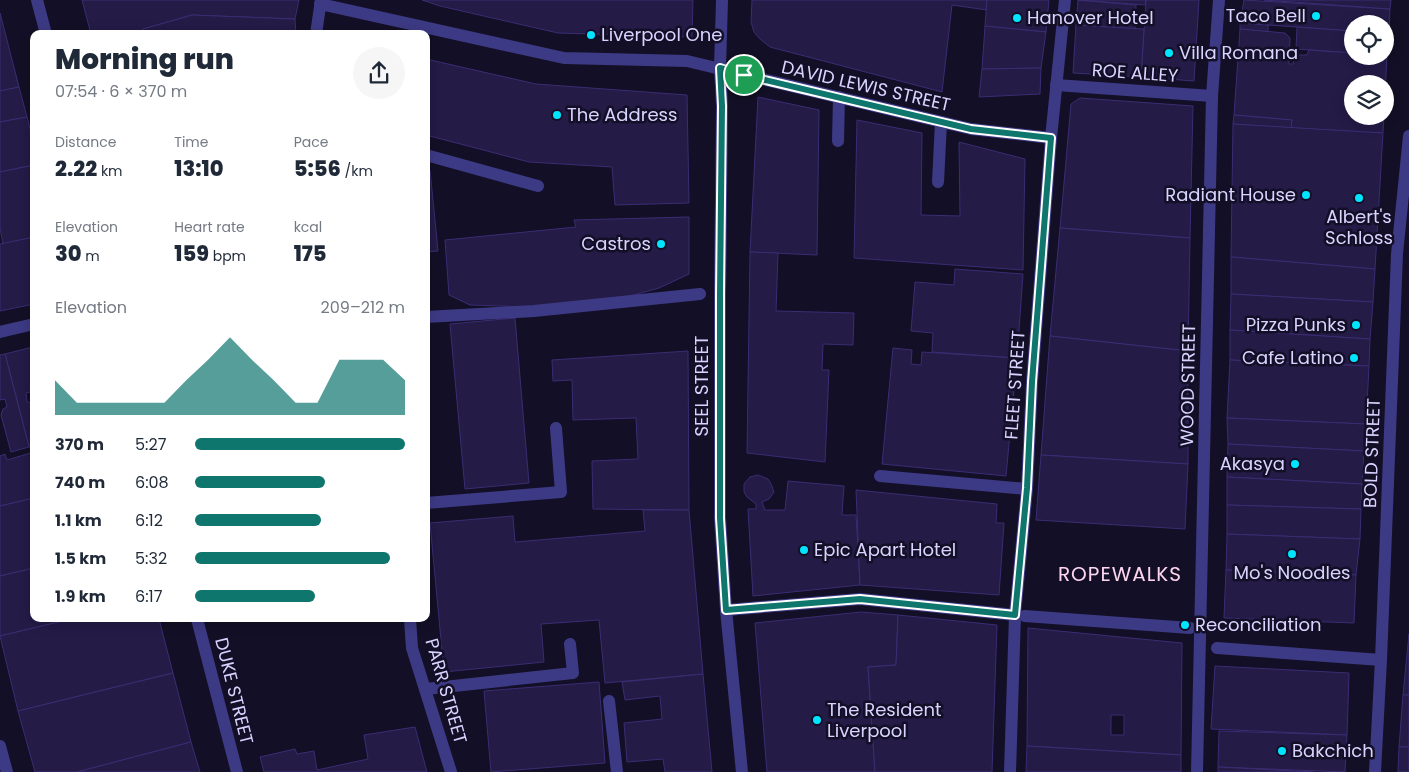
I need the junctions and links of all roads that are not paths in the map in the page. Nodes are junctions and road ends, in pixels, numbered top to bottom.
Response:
1 (37, 0) edge
2 (722, 0) edge
3 (1065, 0) edge
4 (1220, 0) edge
5 (320, 2) edge
6 (45, 30) edge
7 (316, 30) edge
8 (720, 68) junction
9 (1056, 85) junction
10 (1212, 96) junction
11 (839, 97) junction
12 (941, 122) junction
13 (1409, 136) edge
14 (1051, 138) junction
15 (838, 141) dead end
16 (430, 157) edge
17 (938, 182) dead end
18 (538, 186) dead end
19 (700, 294) dead end
20 (430, 316) edge
21 (30, 325) edge
22 (0, 332) edge
23 (556, 428) dead end
24 (880, 476) dead end
25 (1027, 488) junction
26 (430, 503) edge
27 (726, 610) junction
28 (1020, 616) junction
29 (198, 622) edge
30 (410, 622) edge
31 (1190, 628) dead end
32 (570, 644) dead end
33 (1216, 648) dead end
34 (1382, 660) junction
35 (426, 689) junction
36 (609, 701) dead end
37 (0, 746) edge
38 (7, 772) edge
39 (237, 772) edge
40 (451, 772) edge
41 (617, 772) edge
42 (742, 772) edge
43 (1010, 772) edge
44 (1197, 772) edge
45 (1374, 772) edge

1 - 6 street
2 - 8 street, SEEL STREET
3 - 9 street, FLEET STREET
4 - 10 street, WOOD STREET
5 - 7 street
5 - 8 street, DAVID LEWIS STREET
8 - 11 street, DAVID LEWIS STREET
8 - 27 street, SEEL STREET
9 - 10 street, ROE ALLEY
9 - 14 street, FLEET STREET
10 - 44 street, WOOD STREET
11 - 12 street, DAVID LEWIS STREET
11 - 15 street
12 - 14 street, DAVID LEWIS STREET
12 - 17 street
13 - 34 street, BOLD STREET
14 - 25 street, FLEET STREET
16 - 18 street
19 - 20 street
21 - 22 street
23 - 26 street
24 - 25 street
25 - 28 street, FLEET STREET
27 - 28 street
27 - 42 street, SEEL STREET
28 - 31 street
28 - 43 street, FLEET STREET
29 - 39 street, DUKE STREET
30 - 35 street, PARR STREET
32 - 35 street
33 - 34 street
34 - 45 street, BOLD STREET
35 - 40 street, PARR STREET
36 - 41 street
37 - 38 street

